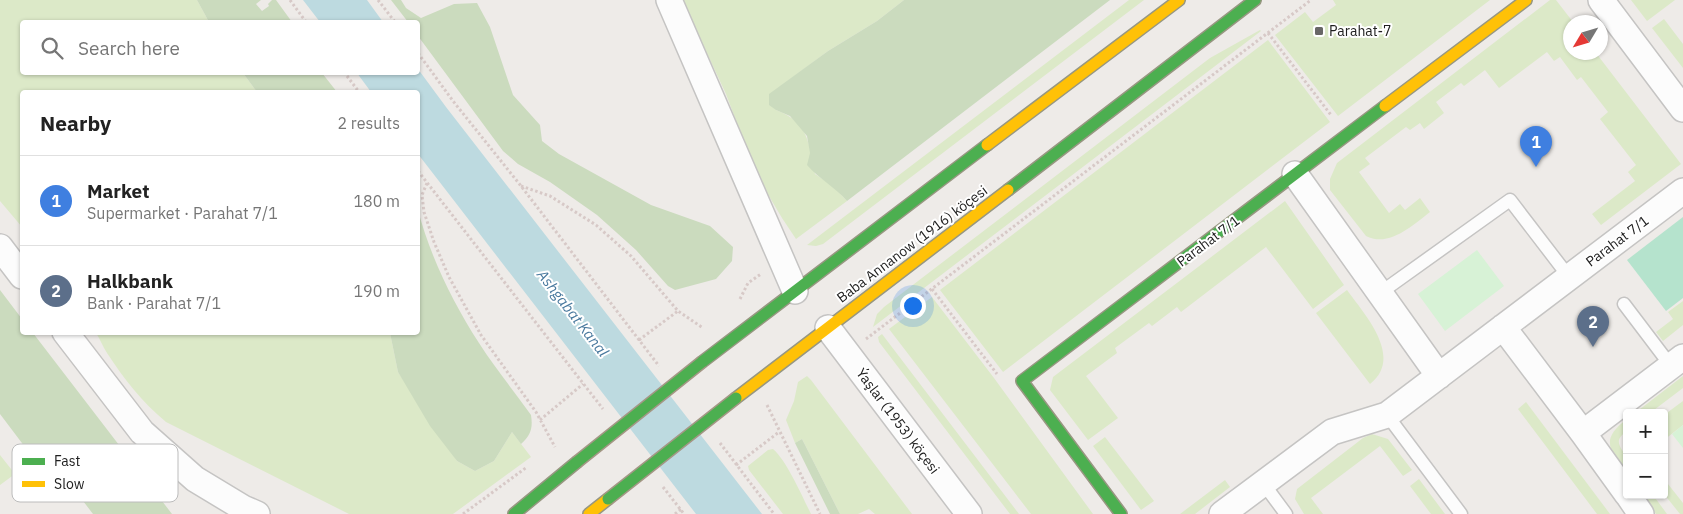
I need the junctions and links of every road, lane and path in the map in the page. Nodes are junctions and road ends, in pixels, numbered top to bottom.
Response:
1 (290, 0) edge
2 (378, 0) edge
3 (668, 0) edge
4 (1179, 0) edge
5 (1255, 0) edge
6 (1311, 0) edge
7 (1526, 0) edge
8 (1601, 0) edge
9 (305, 20) edge
10 (393, 20) edge
11 (1268, 33) junction
12 (420, 56) edge
13 (346, 75) edge
14 (358, 90) edge
15 (1683, 109) edge
16 (1334, 119) dead end
17 (420, 174) edge
18 (1295, 174) junction
19 (427, 183) junction
20 (521, 186) junction
21 (1683, 191) edge
22 (0, 247) edge
23 (20, 273) edge
24 (1569, 277) junction
25 (932, 289) junction
26 (795, 291) junction
27 (1380, 292) junction
28 (1624, 304) dead end
29 (678, 311) junction
30 (1503, 327) junction
31 (703, 328) dead end
32 (828, 328) junction
33 (876, 332) dead end
34 (67, 335) edge
35 (638, 340) junction
36 (1677, 362) edge
37 (663, 371) dead end
38 (998, 375) dead end
39 (1439, 376) junction
40 (583, 384) junction
41 (767, 404) dead end
42 (608, 415) dead end
43 (1387, 415) junction
44 (540, 420) junction
45 (779, 432) junction
46 (1583, 433) junction
47 (718, 441) dead end
48 (560, 443) dead end
49 (156, 444) edge
50 (178, 464) edge
51 (532, 464) dead end
52 (736, 465) junction
53 (1263, 483) junction
54 (662, 486) dead end
55 (1623, 488) edge
56 (1630, 499) edge
57 (681, 509) junction
58 (257, 514) edge
59 (463, 514) edge
60 (514, 514) edge
61 (589, 514) edge
62 (675, 514) edge
63 (684, 514) edge
64 (774, 514) edge
65 (820, 514) edge
66 (969, 514) edge
67 (1121, 514) edge
68 (1222, 514) edge
69 (1286, 514) edge
70 (1461, 514) edge
71 (1641, 514) edge

1 - 9 path
2 - 10 path
3 - 26 street
4 - 26 main road
5 - 32 main road, Baba Annanow (1916) köçesi
6 - 11 path
7 - 18 main road, Parahat 7/1
8 - 15 street
11 - 16 path
11 - 25 path
12 - 20 path
13 - 14 path
17 - 19 path
18 - 27 street
18 - 67 main road, Parahat 7/1
19 - 40 path
19 - 44 path
20 - 29 path
20 - 35 path
21 - 24 street, Parahat 7/1
22 - 23 street
24 - 27 lane
24 - 30 street, Parahat 7/1
25 - 33 path
25 - 38 path
26 - 60 main road, bridge
27 - 39 street
28 - 36 lane
29 - 31 path
29 - 35 path
30 - 39 street, Parahat 7/1
30 - 46 street
32 - 61 main road, Baba Annanow (1916) köçesi, bridge
32 - 66 street, Ýaşlar (1953) köçesi
34 - 49 street
35 - 37 path
36 - 46 street
39 - 43 street, Parahat 7/1
40 - 42 path
40 - 44 path
41 - 45 path
43 - 53 street, Parahat 7/1
43 - 70 lane
44 - 48 path
45 - 52 path
45 - 65 path
46 - 55 street
47 - 52 path
50 - 58 street
51 - 59 path
52 - 64 path
53 - 68 street, Parahat 7/1
53 - 69 lane
54 - 57 path
56 - 71 street
57 - 62 path
57 - 63 path

